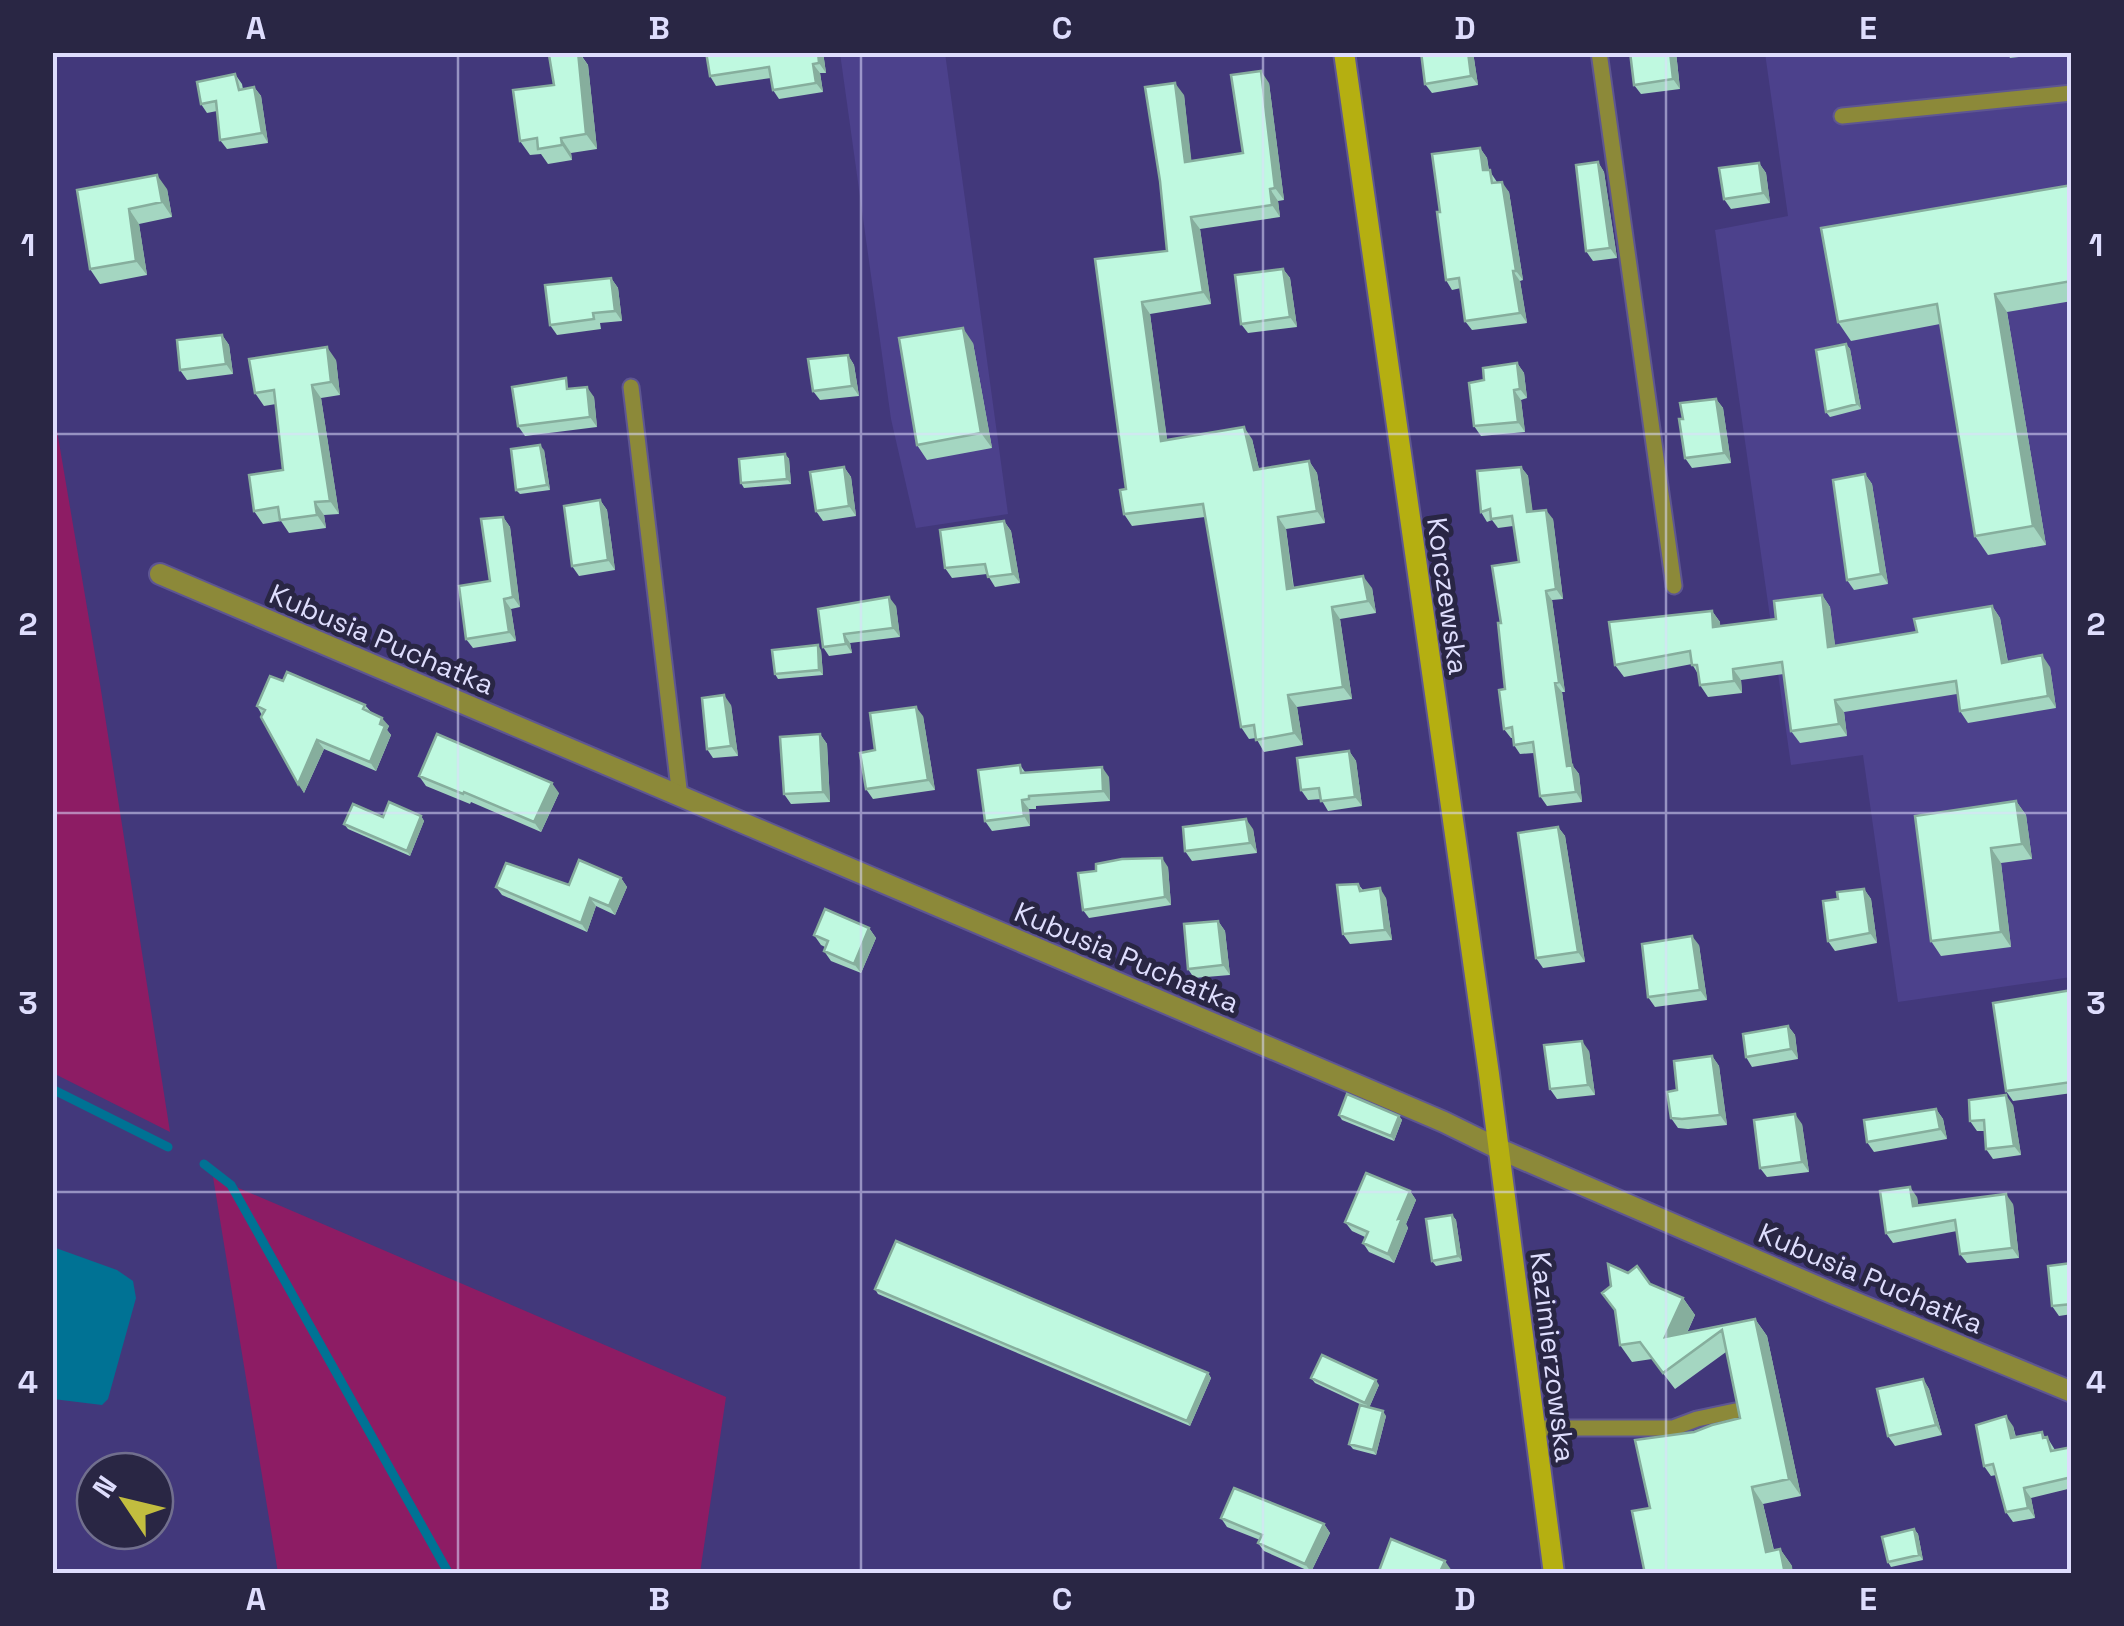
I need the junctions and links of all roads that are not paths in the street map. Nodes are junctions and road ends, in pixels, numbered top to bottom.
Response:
1 (1344, 52) edge
2 (1599, 52) edge
3 (2072, 94) edge
4 (1842, 116) dead end
5 (631, 387) dead end
6 (160, 574) dead end
7 (1674, 586) dead end
8 (680, 797) junction
9 (1497, 1148) junction
10 (2072, 1392) edge
11 (1735, 1411) edge
12 (1534, 1428) junction
13 (1554, 1574) edge

1 - 9 street, Korczewska
2 - 7 lane
3 - 4 lane
5 - 8 lane
6 - 8 street, Kubusia Puchatka
8 - 9 street, Kubusia Puchatka
9 - 10 street, Kubusia Puchatka
9 - 12 street, Kazimierzowska
11 - 12 lane
12 - 13 street, Kazimierzowska

